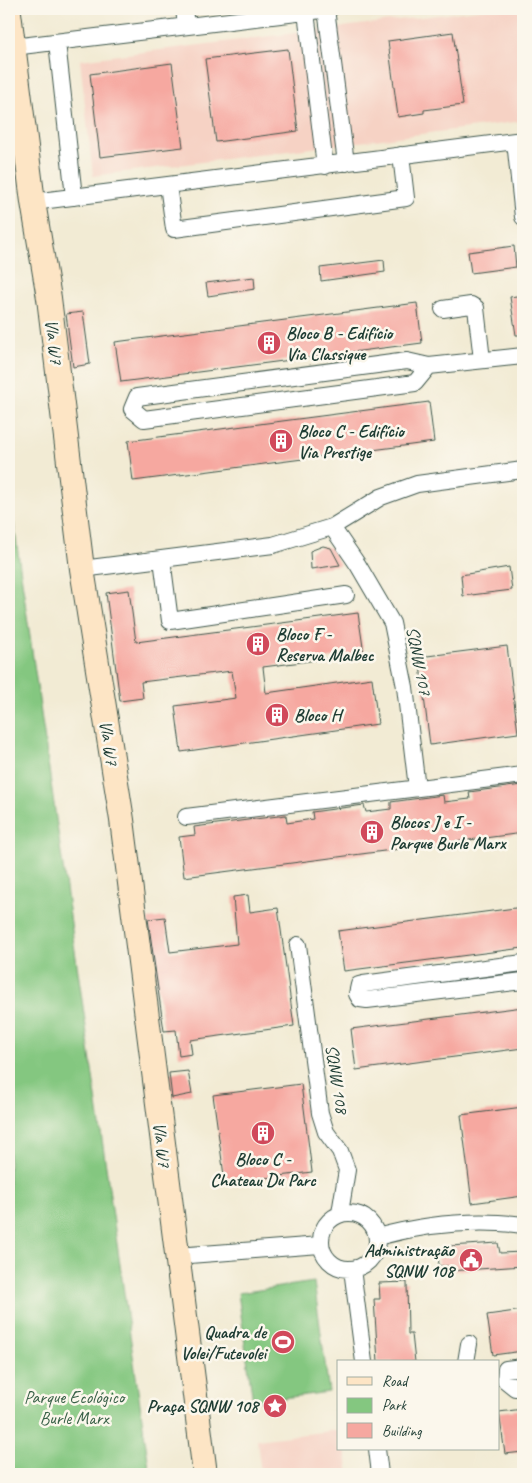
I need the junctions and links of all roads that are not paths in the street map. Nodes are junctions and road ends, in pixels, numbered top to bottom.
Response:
1 (184, 9) edge
2 (326, 9) edge
3 (330, 9) edge
4 (306, 12) junction
5 (9, 13) edge
6 (186, 26) junction
7 (57, 42) junction
8 (13, 47) junction
9 (519, 140) edge
10 (401, 155) junction
11 (346, 163) junction
12 (325, 166) junction
13 (168, 185) junction
14 (74, 197) junction
15 (33, 202) junction
16 (523, 217) edge
17 (443, 309) dead end
18 (523, 356) edge
19 (482, 360) junction
20 (429, 366) junction
21 (523, 470) edge
22 (332, 527) junction
23 (162, 559) junction
24 (82, 569) junction
25 (346, 595) dead end
26 (523, 774) edge
27 (417, 788) junction
28 (186, 817) dead end
29 (298, 945) dead end
30 (523, 963) edge
31 (523, 982) edge
32 (340, 1213) junction
33 (523, 1225) edge
34 (377, 1237) junction
35 (320, 1244) junction
36 (176, 1256) junction
37 (352, 1270) junction
38 (469, 1344) dead end
39 (364, 1360) edge
40 (466, 1360) edge
41 (523, 1367) edge
42 (502, 1381) edge
43 (523, 1387) edge
44 (377, 1450) edge
45 (205, 1474) edge
46 (380, 1474) edge

1 - 6 street
2 - 3 street
2 - 4 street
2 - 11 street
4 - 6 street
4 - 12 street
5 - 8 main road, Vla W7
6 - 7 street
7 - 8 street
7 - 14 street
8 - 15 main road, Vla W7
9 - 10 street
9 - 16 street
10 - 11 street
10 - 13 street
11 - 12 street
12 - 13 street
13 - 14 street
14 - 15 street
15 - 24 main road, Vla W7
17 - 19 street
18 - 19 street
19 - 20 street
20 - 20 street
21 - 22 street
22 - 23 street
22 - 27 street, SQNW 107
23 - 24 street
23 - 25 street
24 - 36 main road, Vla W7
26 - 27 street
27 - 28 street
29 - 32 street, SQNW 108
30 - 31 street
32 - 34 street
32 - 35 street
33 - 34 street
34 - 37 street
35 - 36 street
35 - 37 street
36 - 45 main road, Vla W7
37 - 39 street
38 - 40 street
41 - 42 street
42 - 43 street
44 - 46 street

